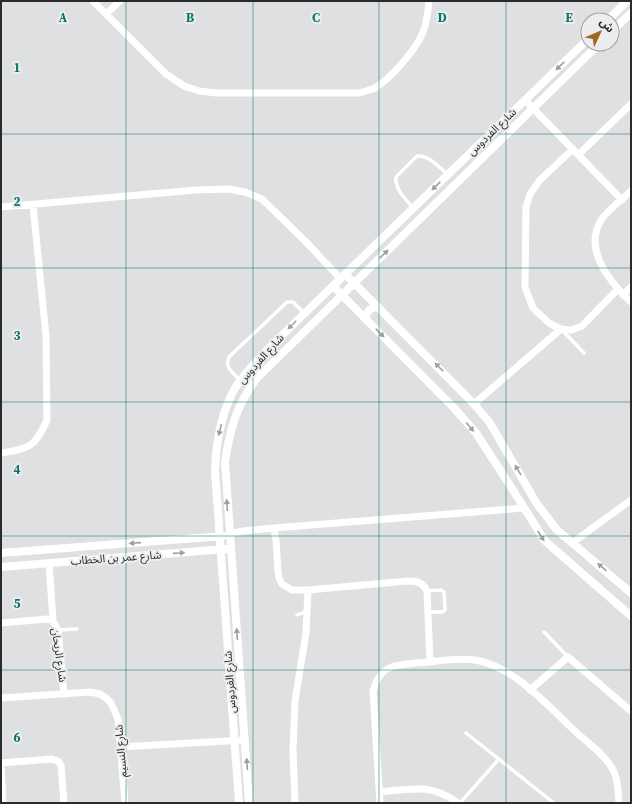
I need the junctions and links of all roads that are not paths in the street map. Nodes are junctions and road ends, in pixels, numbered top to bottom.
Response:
1 (93, 1) edge
2 (120, 1) edge
3 (429, 1) edge
4 (627, 1) edge
5 (616, 12) edge
6 (631, 13) edge
7 (106, 14) junction
8 (620, 23) edge
9 (580, 47) edge
10 (591, 52) edge
11 (525, 100) junction
12 (631, 104) edge
13 (533, 108) junction
14 (573, 149) junction
15 (578, 155) junction
16 (448, 174) junction
17 (631, 191) edge
18 (622, 200) junction
19 (33, 205) junction
20 (1, 207) edge
21 (414, 208) junction
22 (358, 261) junction
23 (367, 270) junction
24 (343, 276) junction
25 (354, 283) junction
26 (332, 286) junction
27 (631, 287) edge
28 (618, 289) junction
29 (342, 295) junction
30 (623, 295) junction
31 (316, 301) junction
32 (631, 302) edge
33 (377, 306) junction
34 (326, 311) junction
35 (304, 312) junction
36 (365, 318) junction
37 (561, 329) junction
38 (584, 353) dead end
39 (241, 381) junction
40 (474, 404) junction
41 (1, 453) edge
42 (631, 500) edge
43 (524, 508) junction
44 (274, 528) junction
45 (229, 534) junction
46 (219, 536) junction
47 (572, 543) junction
48 (231, 549) junction
49 (220, 550) junction
50 (1, 553) edge
51 (49, 563) junction
52 (1, 567) edge
53 (308, 590) junction
54 (427, 591) junction
55 (631, 593) edge
56 (308, 610) junction
57 (429, 612) junction
58 (297, 614) dead end
59 (631, 616) edge
60 (53, 621) junction
61 (1, 623) edge
62 (77, 629) dead end
63 (58, 630) junction
64 (544, 632) dead end
65 (568, 657) junction
66 (430, 662) junction
67 (240, 673) junction
68 (229, 674) junction
69 (530, 690) junction
70 (64, 694) junction
71 (1, 698) edge
72 (631, 710) edge
73 (466, 733) dead end
74 (245, 740) junction
75 (234, 741) junction
76 (120, 748) junction
77 (499, 759) junction
78 (1, 764) edge
79 (380, 792) junction
80 (3, 803) edge
81 (64, 803) edge
82 (125, 803) edge
83 (238, 803) edge
84 (249, 803) edge
85 (295, 803) edge
86 (380, 803) edge
87 (459, 803) edge
88 (554, 803) edge
89 (619, 803) edge

1 - 7 street
2 - 7 street
3 - 7 street
4 - 5 street
6 - 8 street
9 -> 11 street, شارع الفردوس
10 - 13 street, شارع الفردوس
11 - 13 street
11 - 16 street, شارع الفردوس
12 - 15 street
13 - 14 street
23 -> 13 street, شارع الفردوس
14 - 15 street
14 - 37 street
15 - 18 street
16 -> 21 street, شارع الفردوس
16 - 21 lane
17 - 18 street
18 - 28 street
19 - 20 street
19 - 24 street
19 - 41 street
21 - 22 street, شارع الفردوس
22 - 23 street
22 - 24 street, شارع الفردوس
23 - 25 street, شارع الفردوس
24 - 25 street
24 - 26 street, شارع الفردوس
25 - 29 street, شارع الفردوس
25 - 33 street
26 - 29 street
26 - 31 street, شارع الفردوس
27 - 30 street
28 - 30 street
28 - 37 street
29 - 34 street, شارع الفردوس
29 - 36 street
30 - 32 street
31 - 34 street
31 - 35 street, شارع الفردوس
33 - 36 street
40 -> 33 street
45 -> 34 street, شارع الفردوس
35 -> 39 street, شارع الفردوس
35 - 39 lane
36 -> 43 street
37 - 38 lane
37 - 40 street
39 -> 46 street, شارع الفردوس
47 -> 40 street
42 - 47 street
43 - 44 street
43 -> 59 street
44 - 45 street
44 - 53 street
45 - 46 street, شارع عمر بن الخطاب
45 - 48 street, شارع الفردوس
46 - 49 street, شارع الفردوس
46 -> 50 street, شارع عمر بن الخطاب
55 -> 47 street
48 - 49 street, شارع عمر بن الخطاب
67 -> 48 street, شارع الفردوس
51 -> 49 street, شارع عمر بن الخطاب
49 - 68 street, شارع الفردوس
51 - 52 street, شارع عمر بن الخطاب
51 - 60 street
53 - 54 street
53 - 56 street
54 - 57 street
54 - 57 lane
56 - 58 lane
56 - 85 street
57 - 66 street
60 - 61 street, شارع الريحان
60 - 63 street, شارع الريحان
62 - 63 lane
63 - 70 street, شارع الريحان
64 - 65 lane
65 - 69 street
65 - 72 street
66 - 69 street
66 - 79 street
67 - 68 street
67 - 74 street, شارع الفردوس
68 - 75 street, شارع الفردوس
69 - 89 street
70 - 71 street, شارع النسيم
70 - 76 street, شارع النسيم
73 - 77 lane
74 - 75 street
84 -> 74 street, شارع الفردوس
75 - 76 street
75 - 83 street, شارع الفردوس
76 - 82 street, شارع النسيم
77 - 87 lane
77 - 88 lane
78 - 80 street
78 - 81 street
79 - 86 street
79 - 87 street

